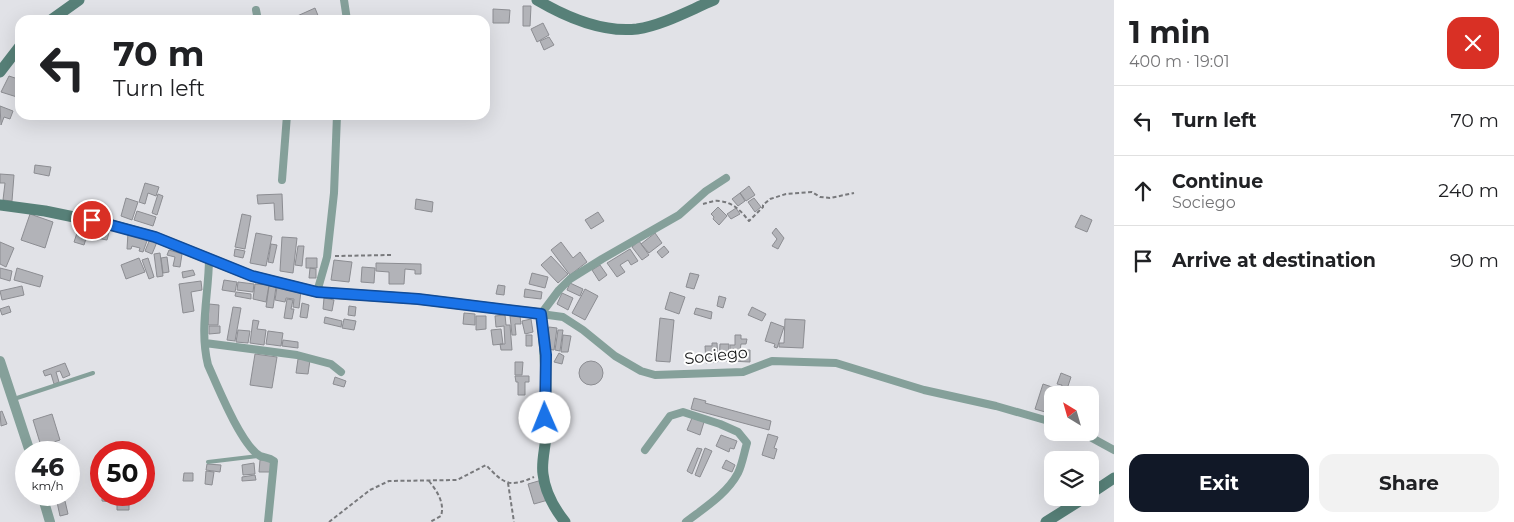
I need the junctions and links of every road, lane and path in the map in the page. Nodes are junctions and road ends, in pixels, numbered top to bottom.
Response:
1 (79, 0) edge
2 (344, 0) edge
3 (537, 0) edge
4 (714, 0) edge
5 (256, 10) dead end
6 (58, 15) edge
7 (257, 15) edge
8 (346, 15) edge
9 (15, 52) edge
10 (0, 72) edge
11 (286, 120) edge
12 (337, 120) edge
13 (726, 178) dead end
14 (282, 180) dead end
15 (854, 193) dead end
16 (0, 205) edge
17 (691, 206) junction
18 (327, 256) junction
19 (391, 256) dead end
20 (209, 258) junction
21 (317, 292) junction
22 (541, 314) junction
23 (205, 343) junction
24 (0, 361) edge
25 (341, 372) dead end
26 (93, 373) dead end
27 (14, 400) junction
28 (1044, 420) edge
29 (27, 441) edge
30 (1097, 441) edge
31 (645, 450) dead end
32 (1114, 450) edge
33 (260, 456) junction
34 (208, 462) dead end
35 (542, 473) junction
36 (1114, 478) edge
37 (429, 480) junction
38 (508, 484) junction
39 (1099, 488) edge
40 (45, 506) edge
41 (1071, 506) edge
42 (50, 522) edge
43 (268, 522) edge
44 (329, 522) edge
45 (430, 522) edge
46 (514, 522) edge
47 (565, 522) edge
48 (686, 522) edge
49 (1046, 522) edge

1 - 6 main road
2 - 8 street
3 - 4 main road
5 - 7 street
9 - 10 main road
11 - 14 street
12 - 18 street
13 - 17 street
15 - 17 path
16 - 20 main road
17 - 22 street
18 - 19 path
18 - 21 street
20 - 21 main road
20 - 23 street
21 - 22 main road
22 - 28 street, Sociego
22 - 35 main road
23 - 25 street
23 - 33 street
24 - 27 street
26 - 27 lane
27 - 29 street
30 - 32 street
31 - 48 street
33 - 34 lane
33 - 43 street
35 - 38 path
35 - 47 main road
36 - 39 main road
37 - 38 path
37 - 44 path
37 - 45 path
38 - 46 path
40 - 42 street
41 - 49 main road

